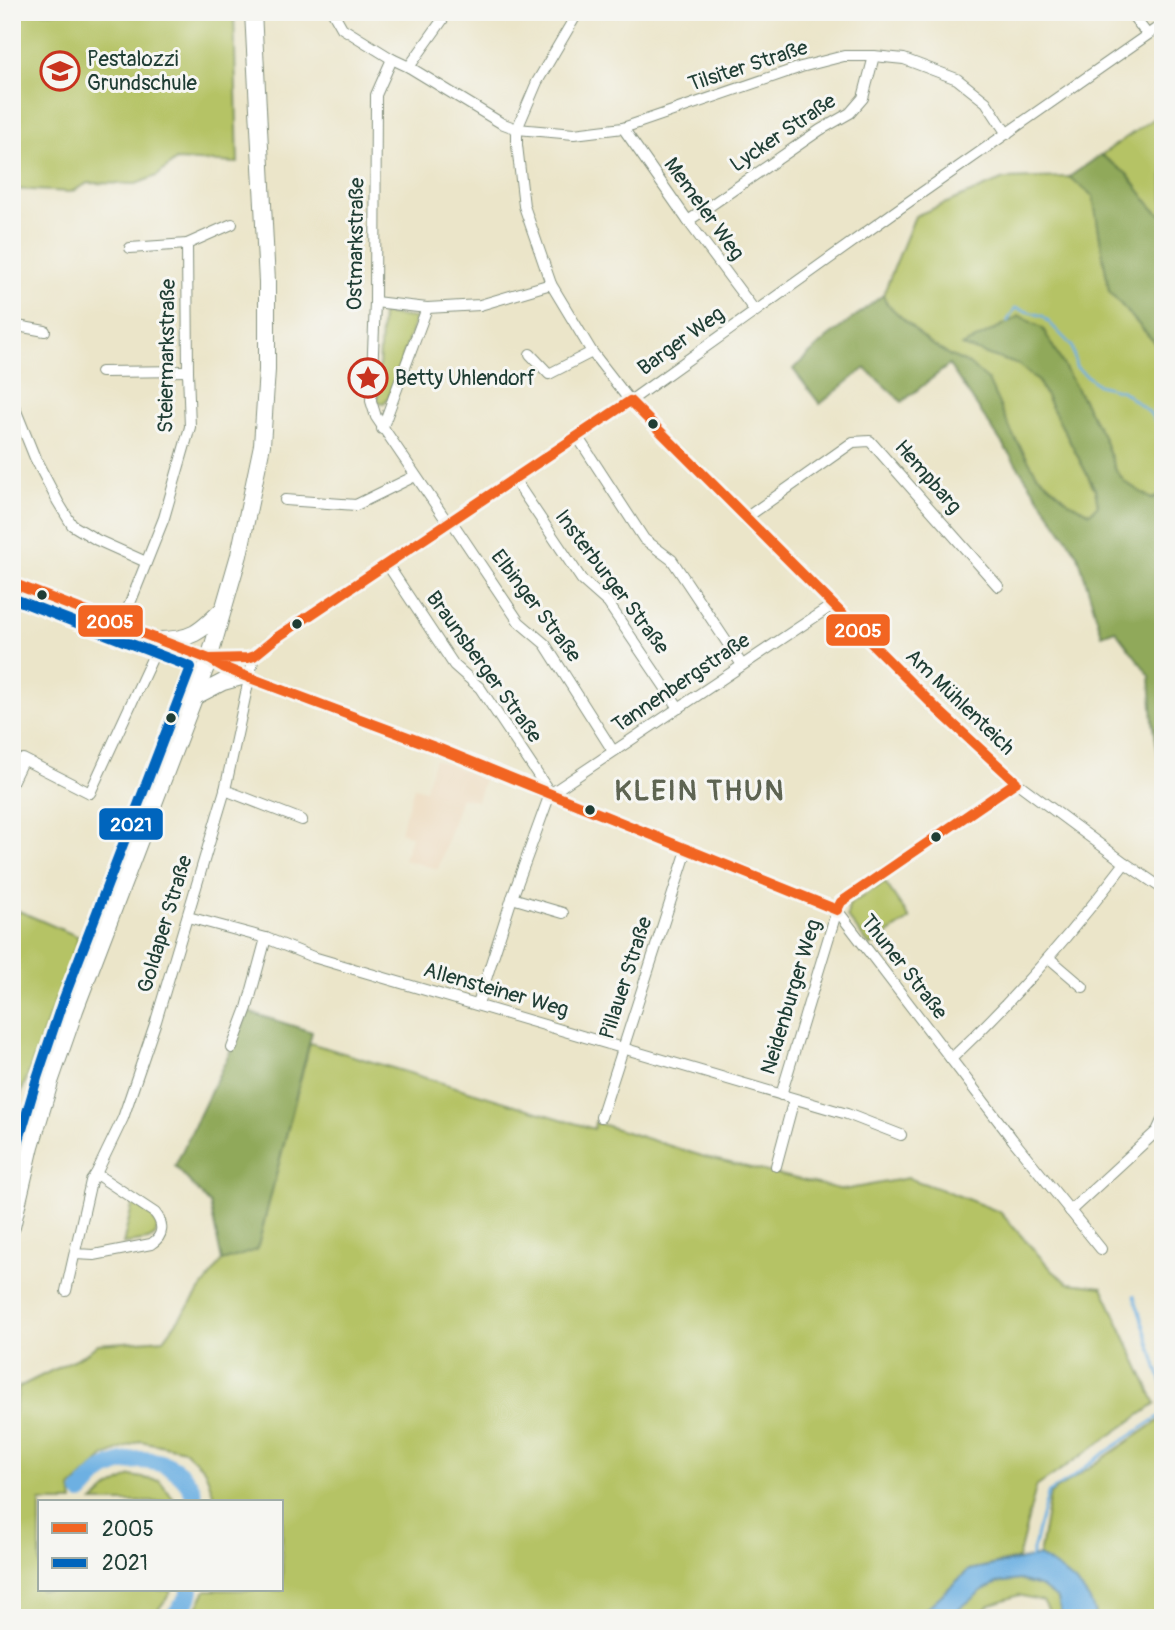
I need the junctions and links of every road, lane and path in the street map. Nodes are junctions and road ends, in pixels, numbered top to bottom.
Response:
1 (253, 12) edge
2 (333, 12) edge
3 (448, 12) edge
4 (578, 12) edge
5 (1130, 12) edge
6 (1163, 24) edge
7 (1147, 34) junction
8 (874, 56) junction
9 (392, 59) junction
10 (409, 67) junction
11 (623, 128) junction
12 (517, 129) junction
13 (1007, 134) junction
14 (688, 221) junction
15 (232, 224) dead end
16 (187, 244) junction
17 (130, 248) dead end
18 (551, 284) junction
19 (375, 302) junction
20 (427, 308) junction
21 (755, 311) junction
22 (12, 325) edge
23 (45, 331) dead end
24 (592, 352) junction
25 (530, 354) dead end
26 (188, 371) junction
27 (102, 372) dead end
28 (12, 401) edge
29 (630, 401) junction
30 (382, 429) junction
31 (577, 436) junction
32 (415, 476) junction
33 (514, 479) junction
34 (285, 500) dead end
35 (747, 517) junction
36 (448, 523) junction
37 (146, 562) junction
38 (387, 564) junction
39 (12, 583) edge
40 (998, 586) dead end
41 (834, 604) junction
42 (225, 606) junction
43 (121, 626) junction
44 (156, 646) junction
45 (254, 656) junction
46 (209, 659) junction
47 (742, 665) junction
48 (247, 677) junction
49 (196, 696) junction
50 (679, 708) junction
51 (614, 751) junction
52 (12, 782) edge
53 (1016, 782) junction
54 (225, 790) junction
55 (550, 794) junction
56 (303, 820) dead end
57 (687, 850) junction
58 (1125, 863) junction
59 (1163, 889) edge
60 (512, 898) junction
61 (837, 910) junction
62 (563, 913) dead end
63 (188, 917) junction
64 (266, 939) junction
65 (1049, 958) junction
66 (1083, 987) dead end
67 (478, 1004) junction
68 (624, 1047) junction
69 (232, 1048) dead end
70 (951, 1059) junction
71 (781, 1095) junction
72 (794, 1099) junction
73 (601, 1117) dead end
74 (1163, 1118) edge
75 (901, 1135) dead end
76 (776, 1166) dead end
77 (96, 1174) junction
78 (1070, 1211) junction
79 (12, 1227) edge
80 (1101, 1249) dead end
81 (75, 1254) junction
82 (66, 1292) dead end

1 - 42 main road
2 - 9 street
3 - 10 street
4 - 12 street
5 - 7 street
6 - 7 street, Barger Weg
7 - 13 street, Barger Weg
8 - 11 street, Tilsiter Straße
8 - 13 street, Tilsiter Straße
8 - 14 street, Lycker Straße
9 - 10 street
9 - 19 street, Ostmarkstraße
10 - 12 street
11 - 12 street, Tilsiter Straße
11 - 14 street, Memeler Weg
12 - 18 street, Am Mühlenteich
13 - 21 street, Barger Weg
14 - 21 street, Memeler Weg
15 - 16 street
16 - 17 street
16 - 26 street, Steiermarkstraße
18 - 20 street
18 - 24 street, Am Mühlenteich
19 - 20 street
19 - 30 street, Ostmarkstraße
20 - 30 street
21 - 29 street, Barger Weg
22 - 23 street
24 - 25 street
24 - 29 street, Am Mühlenteich
26 - 27 street
26 - 37 street, Steiermarkstraße
28 - 37 street
29 - 31 street, Barger Weg
29 - 35 street, Am Mühlenteich
30 - 32 street, Ostmarkstraße
31 - 33 street, Barger Weg
31 - 47 street
32 - 34 street
32 - 36 street, Ostmarkstraße
33 - 36 street, Barger Weg
33 - 50 street, Insterburger Straße
35 - 40 street, Hempbarg
35 - 41 street, Am Mühlenteich
36 - 38 street, Barger Weg
36 - 51 street, Elbinger Straße
37 - 43 street, Steiermarkstraße
38 - 45 street, Barger Weg
38 - 55 street, Braunsberger Straße
39 - 43 street, Thuner Straße
41 - 47 street, Tannenbergstraße
41 - 53 street, Am Mühlenteich
42 - 44 main road
42 - 46 main road
43 - 44 street, Thuner Straße
44 - 46 street, Thuner Straße
44 - 52 street
45 - 46 street
45 - 48 street, Goldaper Straße
46 - 48 street, Thuner Straße
46 - 49 main road
47 - 50 street, Tannenbergstraße
48 - 49 main road
48 - 54 street, Goldaper Straße
48 - 55 street, Thuner Straße
49 - 79 main road
50 - 51 street, Tannenbergstraße
51 - 55 street, Tannenbergstraße
53 - 58 street, Am Mühlenteich
53 - 61 street
54 - 56 street
54 - 63 street, Goldaper Straße
55 - 57 street, Thuner Straße
55 - 60 street
57 - 61 street, Thuner Straße
57 - 68 street, Pillauer Straße
58 - 59 street, Am Mühlenteich
58 - 65 street
60 - 62 street
60 - 67 street
61 - 70 street, Thuner Straße
61 - 71 street, Neidenburger Weg
63 - 64 street, Allensteiner Weg
63 - 77 street, Goldaper Straße
64 - 67 street, Allensteiner Weg
64 - 69 street
65 - 66 street
65 - 70 street
67 - 68 street, Allensteiner Weg
68 - 71 street, Allensteiner Weg
68 - 73 street, Pillauer Straße
70 - 78 street, Thuner Straße
71 - 72 street, Allensteiner Weg
72 - 75 street, Allensteiner Weg
72 - 76 street
74 - 78 street
77 - 81 street, Goldaper Straße
77 - 81 street
78 - 80 street, Thuner Straße
81 - 82 street, Goldaper Straße

